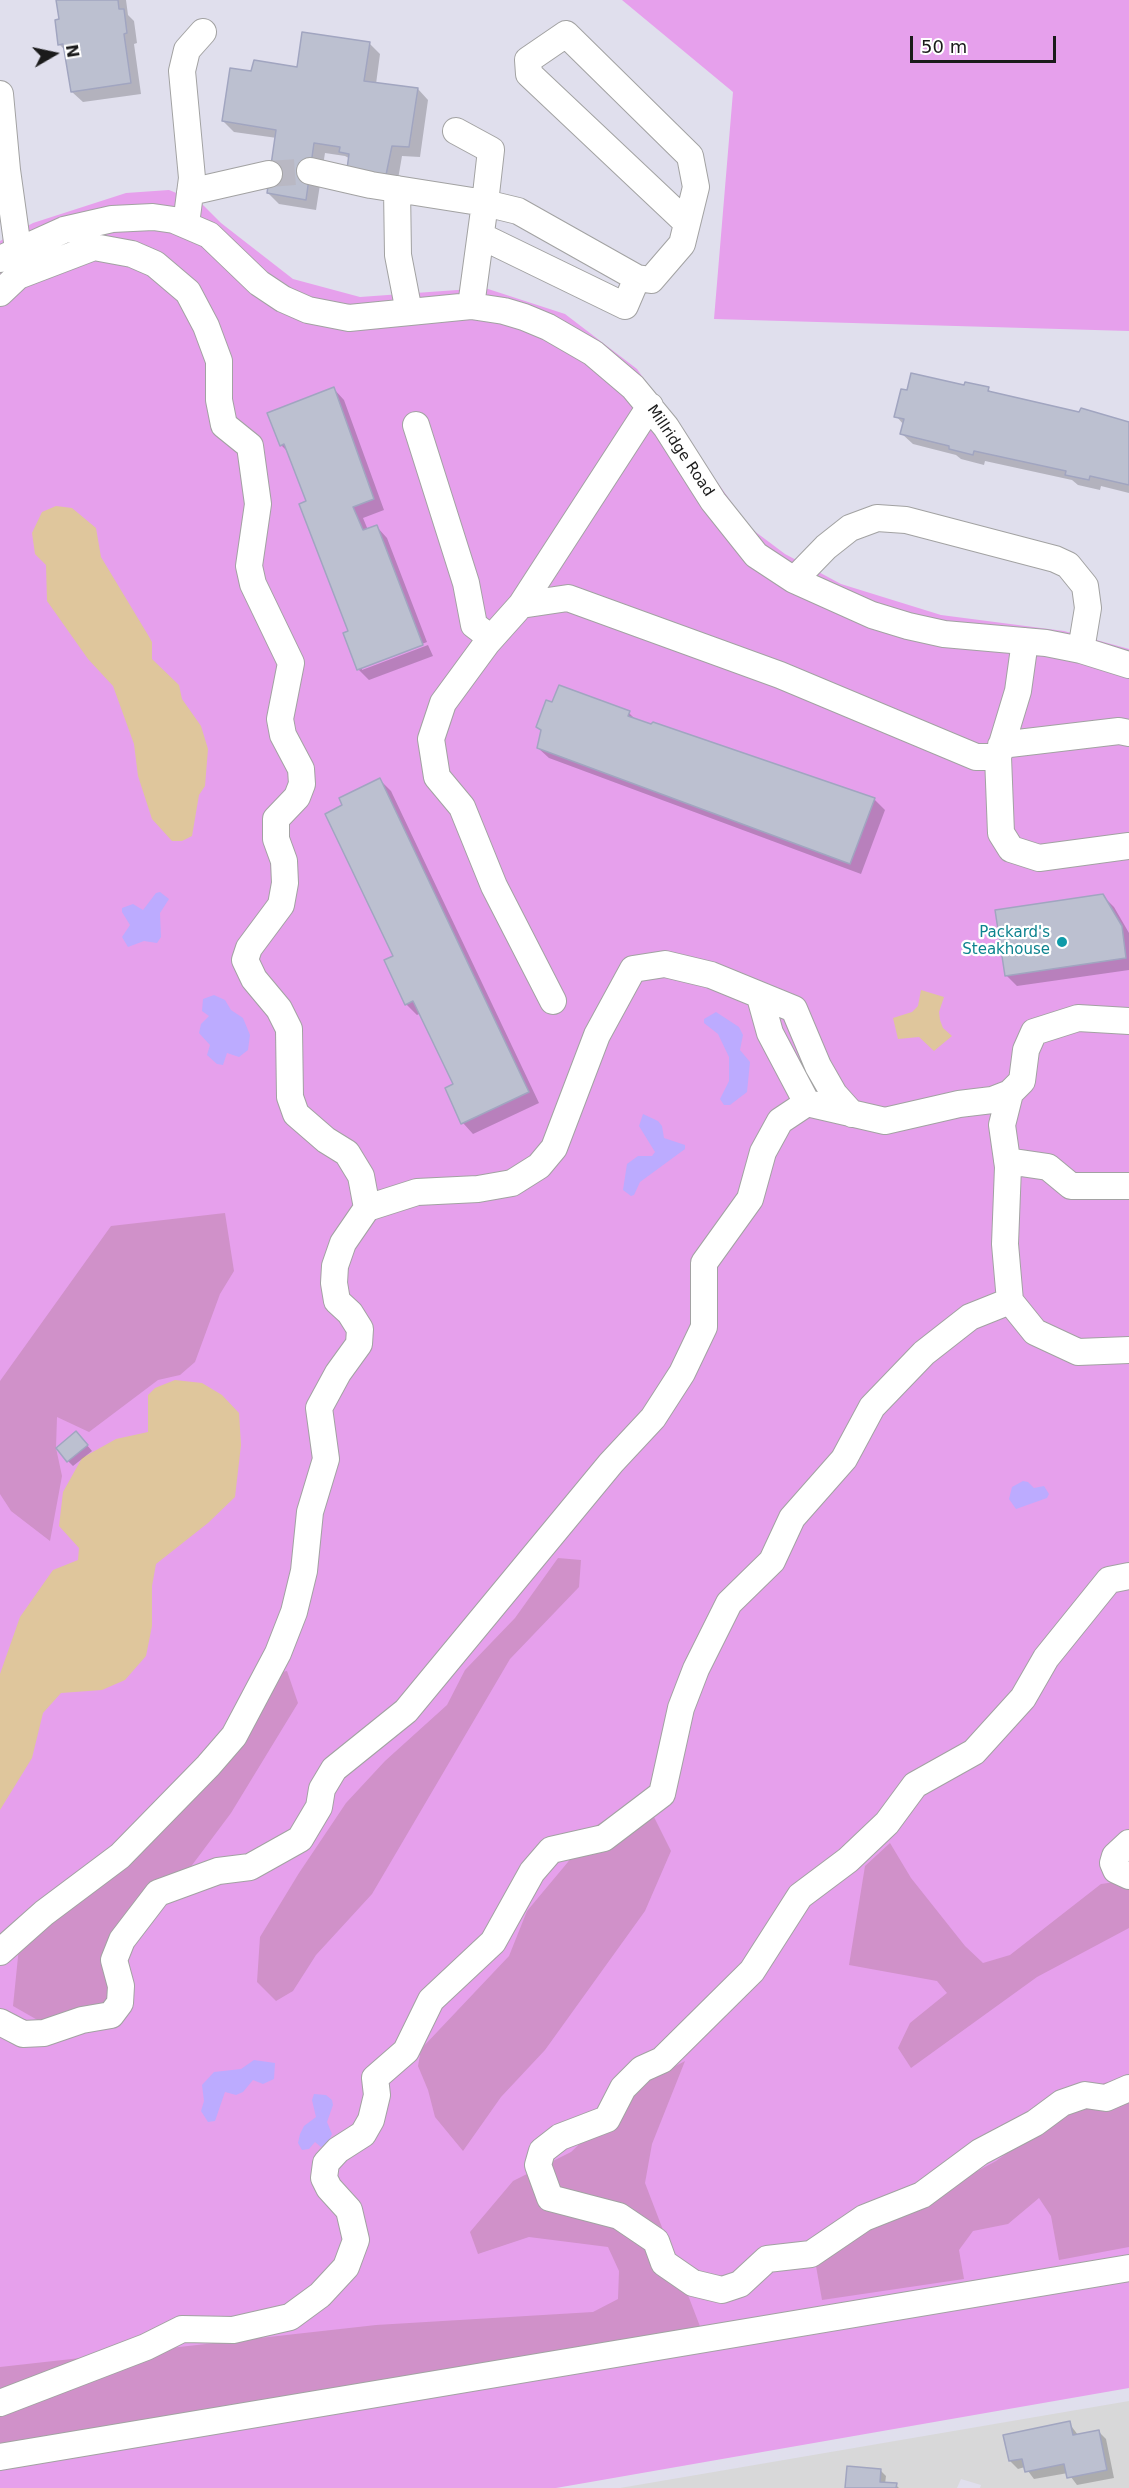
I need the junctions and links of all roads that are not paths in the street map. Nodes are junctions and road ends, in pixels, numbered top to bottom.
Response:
1 (203, 32) dead end
2 (0, 94) edge
3 (456, 131) dead end
4 (3, 166) edge
5 (310, 171) tunnel mouth
6 (270, 174) tunnel mouth
7 (397, 189) junction
8 (190, 192) junction
9 (485, 203) junction
10 (687, 223) junction
11 (186, 224) junction
12 (481, 236) junction
13 (9, 254) edge
14 (637, 278) junction
15 (0, 293) edge
16 (471, 306) junction
17 (409, 312) junction
18 (650, 406) junction
19 (416, 425) dead end
20 (795, 580) junction
21 (521, 605) junction
22 (491, 638) junction
23 (1025, 641) junction
24 (1081, 650) junction
25 (1129, 665) edge
26 (1129, 733) edge
27 (999, 751) junction
28 (1129, 846) edge
29 (760, 997) junction
30 (553, 1001) dead end
31 (1129, 1021) edge
32 (1010, 1093) junction
33 (807, 1103) junction
34 (852, 1114) junction
35 (1007, 1161) junction
36 (1129, 1186) edge
37 (367, 1208) junction
38 (1010, 1301) junction
39 (1129, 1350) edge
40 (1129, 1576) edge
41 (1129, 1843) edge
42 (1129, 1876) edge
43 (0, 1952) edge
44 (0, 2022) edge
45 (1129, 2088) edge
46 (1129, 2268) edge
47 (0, 2403) edge
48 (0, 2457) edge

1 - 8 street
2 - 4 street
3 - 9 street
4 - 13 street
5 - 7 street
6 - 8 street
7 - 9 street
7 - 17 street
8 - 11 street
9 - 12 street
9 - 14 street
10 - 10 street
10 - 14 street
11 - 13 street, Millridge Road
11 - 17 street, Millridge Road
12 - 14 street
12 - 16 street
15 - 37 street
16 - 17 street, Millridge Road
16 - 18 street, Millridge Road
18 - 20 street, Millridge Road
18 - 21 street
19 - 22 street
20 - 23 street, Millridge Road
20 - 24 street
21 - 22 street
21 - 27 street
22 - 30 street
23 - 24 street, Millridge Road
23 - 27 street
24 - 25 street, Millridge Road
26 - 27 street
27 - 28 street
29 - 33 street
29 - 34 street
29 - 37 street
31 - 32 street
32 - 34 street
32 - 35 street
33 - 34 street
33 - 44 street
35 - 36 street
35 - 38 street
37 - 43 street
38 - 39 street
38 - 47 street
40 - 45 street
41 - 42 street
46 - 48 street

